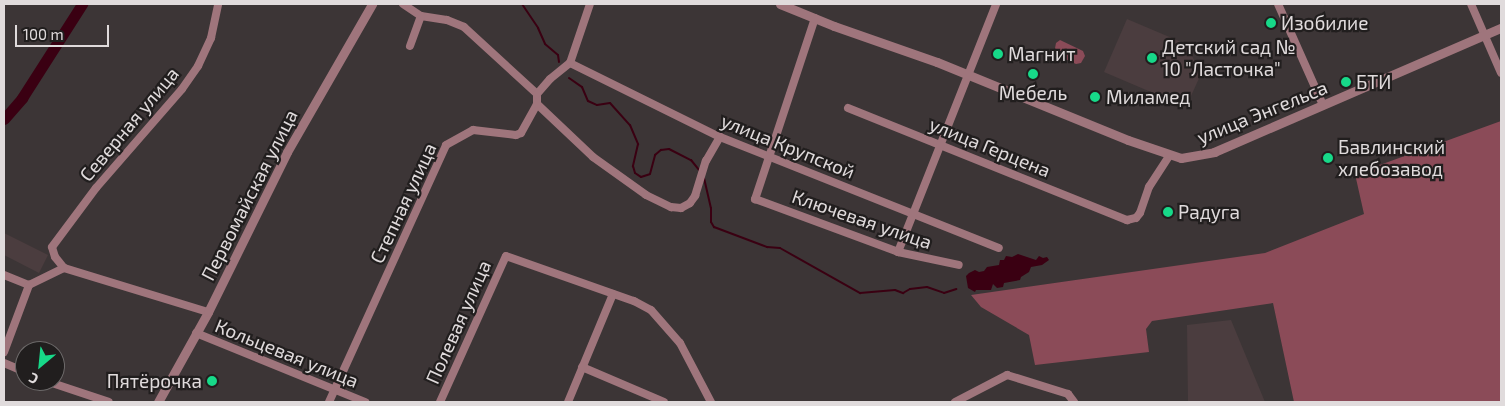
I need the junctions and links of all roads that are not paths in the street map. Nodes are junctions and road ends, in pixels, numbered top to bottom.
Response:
1 (218, 4) edge
2 (372, 4) edge
3 (403, 4) edge
4 (590, 4) edge
5 (780, 4) edge
6 (996, 4) edge
7 (1278, 4) edge
8 (1471, 4) edge
9 (421, 16) junction
10 (816, 18) junction
11 (1501, 28) edge
12 (1485, 35) junction
13 (410, 46) dead end
14 (570, 63) junction
15 (1501, 73) edge
16 (968, 76) junction
17 (537, 94) junction
18 (537, 104) junction
19 (1323, 105) junction
20 (848, 108) dead end
21 (720, 137) junction
22 (939, 145) junction
23 (1170, 155) junction
24 (769, 156) junction
25 (912, 215) junction
26 (998, 248) dead end
27 (898, 252) junction
28 (959, 265) dead end
29 (64, 268) junction
30 (4, 275) edge
31 (29, 285) junction
32 (613, 294) junction
33 (208, 312) junction
34 (196, 333) junction
35 (4, 352) edge
36 (582, 367) junction
37 (65, 387) edge
38 (334, 390) junction
39 (109, 402) edge
40 (158, 402) edge
41 (329, 402) edge
42 (366, 402) edge
43 (440, 402) edge
44 (568, 402) edge
45 (664, 402) edge
46 (711, 402) edge
47 (955, 402) edge
48 (1074, 402) edge

1 - 29 street, Северная улица
2 - 33 street, Первомайская улица
3 - 9 street
4 - 14 street
5 - 10 street, улица Энгельса
6 - 16 street
7 - 19 street
8 - 12 street
9 - 13 street
9 - 17 street
10 - 16 street, улица Энгельса
10 - 24 street
11 - 12 street, улица Энгельса
12 - 15 street
12 - 19 street, улица Энгельса
14 - 17 street
14 - 21 street, улица Крупской
16 - 22 street
16 - 23 street, улица Энгельса
17 - 18 street, Степная улица
18 - 21 street
18 - 38 street, Степная улица
19 - 23 street, улица Энгельса
20 - 22 street, улица Герцена
21 - 24 street, улица Крупской
22 - 23 street, улица Герцена
22 - 25 street
24 - 25 street, улица Крупской
24 - 27 street, Ключевая улица
25 - 26 street, улица Крупской
25 - 27 street
27 - 28 street, Ключевая улица
29 - 31 street
29 - 33 street
30 - 31 street
31 - 35 street
32 - 36 street
32 - 43 street, Полевая улица
32 - 46 street
33 - 34 street, Первомайская улица
34 - 38 street, Кольцевая улица
34 - 40 street, Первомайская улица
36 - 44 street
36 - 45 street
37 - 39 street
38 - 41 street, Степная улица
38 - 42 street, Кольцевая улица
47 - 48 street

